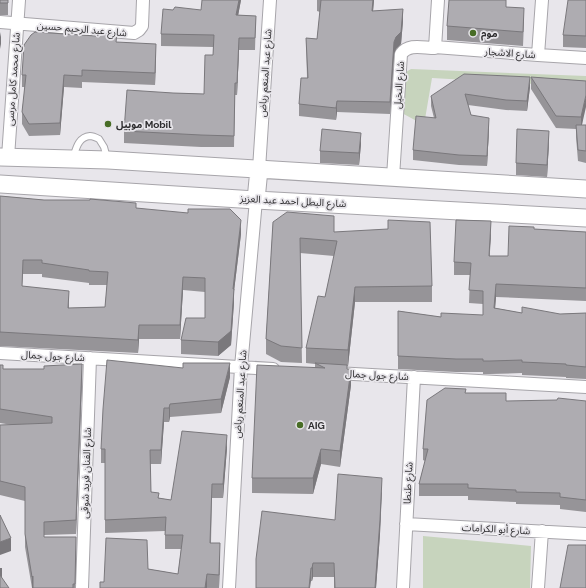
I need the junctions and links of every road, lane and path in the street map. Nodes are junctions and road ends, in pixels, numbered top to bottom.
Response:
1 (19, 0) edge
2 (143, 0) edge
3 (270, 0) edge
4 (438, 0) edge
5 (542, 0) edge
6 (0, 22) edge
7 (17, 23) junction
8 (435, 47) junction
9 (538, 55) junction
10 (586, 58) edge
11 (4, 157) edge
12 (73, 159) junction
13 (108, 160) junction
14 (259, 169) junction
15 (393, 177) junction
16 (0, 184) edge
17 (586, 189) edge
18 (256, 200) junction
19 (586, 218) edge
20 (0, 353) edge
21 (90, 358) junction
22 (241, 367) junction
23 (284, 370) edge
24 (322, 372) edge
25 (414, 377) junction
26 (586, 387) edge
27 (406, 524) junction
28 (542, 532) junction
29 (586, 534) edge
30 (82, 588) edge
31 (230, 588) edge
32 (403, 588) edge
33 (538, 588) edge

1 - 7 street, شارع محمد كامل مرسى
2 - 7 street, شارع عبد الرحيم حسين
3 - 14 street, شارع عبد المنعم رياض
4 - 8 street
5 - 9 street
6 - 7 street, شارع عبد الرحيم حسين
7 - 11 street, شارع محمد كامل مرسى
8 - 9 street, شارع الاشجار
8 - 15 street, شارع النخيل
9 - 10 street, شارع الاشجار
11 - 12 main road
12 - 13 main road
12 - 13 lane
13 - 14 main road
14 - 15 main road
14 - 18 main road
15 - 17 main road
16 - 18 main road, شارع البطل احمد عبد العزيز
18 - 19 main road, شارع البطل احمد عبد العزيز
18 - 22 street, شارع عبد المنعم رياض
20 - 21 street, شارع جول جمال
21 - 22 street, شارع جول جمال
21 - 30 street, شارع الفنان فريد شوقى
22 - 23 street, شارع جول جمال
22 - 31 street, شارع عبد المنعم رياض
24 - 25 street, شارع جول جمال
25 - 26 street, شارع جول جمال
25 - 27 street, شارع طنطا
27 - 28 street, شارع أبو الكرامات
27 - 32 street, شارع طنطا
28 - 29 street, شارع أبو الكرامات
28 - 33 street

